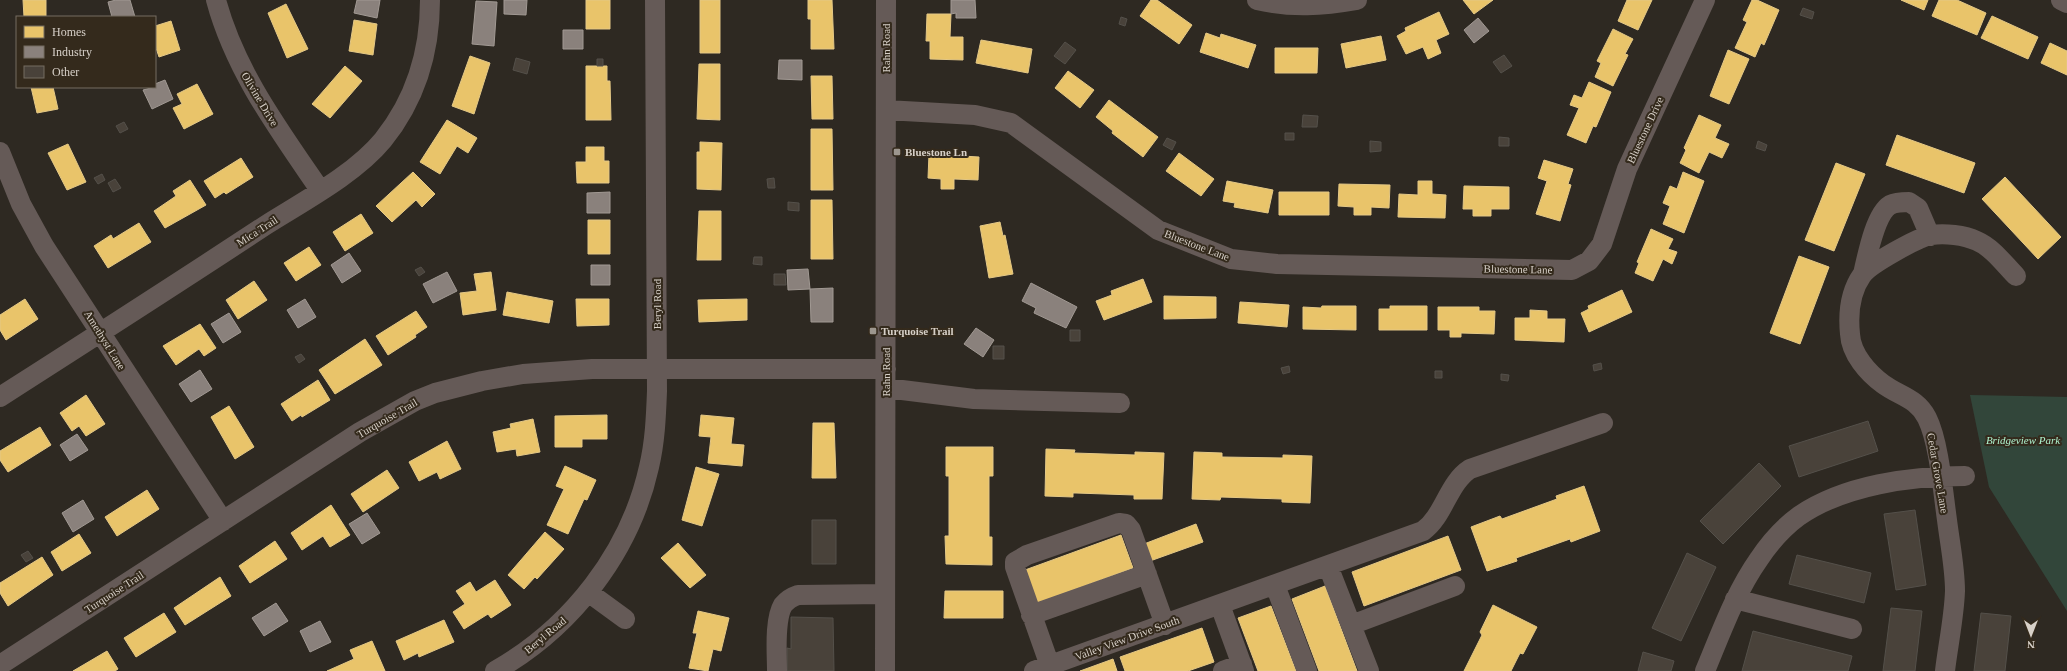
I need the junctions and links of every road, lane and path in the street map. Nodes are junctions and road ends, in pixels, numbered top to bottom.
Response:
1 (216, 0) edge
2 (430, 0) edge
3 (655, 0) edge
4 (886, 0) edge
5 (1257, 0) edge
6 (1357, 0) edge
7 (1705, 0) edge
8 (2061, 0) edge
9 (2067, 3) edge
10 (886, 110) junction
11 (0, 152) edge
12 (320, 190) junction
13 (1930, 236) junction
14 (1589, 261) joint
15 (1863, 274) junction
16 (2016, 276) dead end
17 (100, 332) junction
18 (657, 368) junction
19 (886, 368) junction
20 (886, 388) junction
21 (0, 397) edge
22 (1120, 403) dead end
23 (1603, 423) dead end
24 (1941, 476) junction
25 (1965, 476) dead end
26 (223, 521) junction
27 (1328, 566) junction
28 (1147, 574) junction
29 (1275, 585) junction
30 (1455, 586) dead end
31 (588, 592) junction
32 (885, 594) junction
33 (1735, 599) junction
34 (1220, 605) junction
35 (1032, 615) junction
36 (625, 619) dead end
37 (1165, 625) junction
38 (1351, 625) junction
39 (1852, 629) dead end
40 (0, 665) edge
41 (1042, 668) edge
42 (1243, 668) edge
43 (495, 671) edge
44 (777, 671) edge
45 (885, 671) edge
46 (1223, 671) edge
47 (1307, 671) edge
48 (1369, 671) edge
49 (1705, 671) edge
50 (1945, 671) edge

1 - 12 street, Olivine Drive
2 - 12 street, Mica Trail
3 - 18 street, Beryl Road
4 - 10 street, Rahn Road
5 - 6 street
7 - 14 street, Bluestone Drive
8 - 9 street
10 - 14 street, Bluestone Lane
10 - 19 street, Rahn Road
11 - 17 street, Amethyst Lane
12 - 17 street, Mica Trail
13 - 15 street, Cedar Grove Lane
13 - 15 street
13 - 16 street, Cedar Grove Lane
15 - 24 street, Cedar Grove Lane
17 - 21 street, Mica Trail
17 - 26 street, Amethyst Lane
18 - 19 street, Turquoise Trail
18 - 26 street, Turquoise Trail
18 - 31 street, Beryl Road
19 - 20 street, Rahn Road
20 - 22 street
20 - 32 street, Rahn Road
23 - 27 street, Valley View Drive South
24 - 25 street
24 - 33 street
24 - 50 street, Cedar Grove Lane
26 - 40 street, Turquoise Trail
27 - 29 street, Valley View Drive South
27 - 38 street
28 - 35 street
28 - 35 street
28 - 37 street
29 - 34 street, Valley View Drive South
29 - 47 street
30 - 38 street
31 - 36 street
31 - 43 street, Beryl Road
32 - 44 street
32 - 45 street, Rahn Road
33 - 39 street
33 - 49 street
34 - 37 street, Valley View Drive South
34 - 42 street
35 - 41 street
37 - 41 street, Valley View Drive South
38 - 48 street
42 - 46 street

